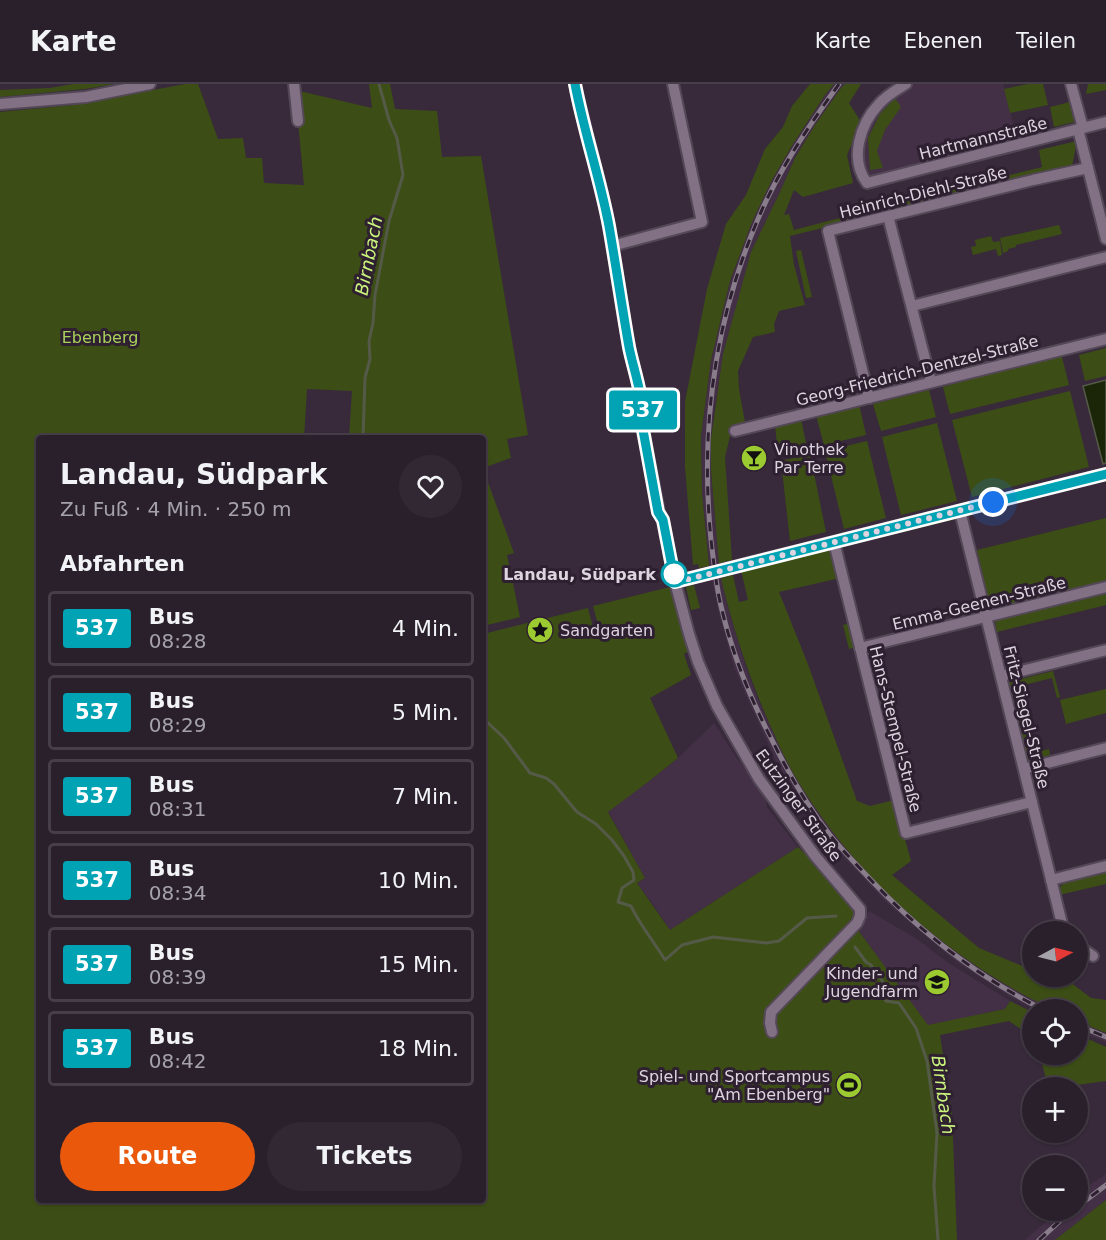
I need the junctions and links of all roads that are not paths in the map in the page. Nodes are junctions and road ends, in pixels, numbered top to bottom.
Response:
1 (150, 84) edge
2 (294, 84) edge
3 (575, 84) edge
4 (673, 84) edge
5 (906, 84) edge
6 (1071, 84) edge
7 (0, 104) edge
8 (298, 121) dead end
9 (1106, 122) edge
10 (1081, 129) junction
11 (1088, 168) junction
12 (888, 216) junction
13 (1106, 239) edge
14 (612, 246) junction
15 (1106, 257) edge
16 (912, 306) junction
17 (1106, 339) edge
18 (931, 382) junction
19 (869, 398) junction
20 (735, 431) dead end
21 (1106, 474) edge
22 (960, 511) junction
23 (834, 542) junction
24 (675, 582) junction
25 (1106, 587) edge
26 (986, 616) junction
27 (860, 648) junction
28 (1106, 650) edge
29 (1001, 676) junction
30 (1106, 748) edge
31 (1024, 769) junction
32 (1032, 801) junction
33 (1106, 866) edge
34 (1051, 880) junction
35 (1061, 921) edge
36 (1088, 953) edge
37 (1093, 956) dead end
38 (772, 1032) dead end

1 - 7 street
2 - 8 street
3 - 14 street
4 - 14 street
5 - 10 street, Hartmannstraße
6 - 10 street
9 - 10 street, Hartmannstraße
10 - 11 street
11 - 12 street, Heinrich-Diehl-Straße
11 - 13 street
12 - 16 street
12 - 19 street, Heinrich-Diehl-Straße
14 - 24 street, Eutzinger Straße
15 - 16 street
16 - 18 street
17 - 18 street, Georg-Friedrich-Dentzel-Straße
18 - 19 street, Georg-Friedrich-Dentzel-Straße
19 - 20 street, Georg-Friedrich-Dentzel-Straße
21 - 22 street
22 - 23 street
22 - 26 street, Fritz-Siegel-Straße
23 - 24 street, bridge
23 - 27 street, Hans-Stempel-Straße
24 - 38 street, Eutzinger Straße
25 - 26 street, Emma-Geenen-Straße
26 - 27 street, Emma-Geenen-Straße
26 - 29 street, Fritz-Siegel-Straße
27 - 32 street, Hans-Stempel-Straße
28 - 29 street
29 - 31 street, Fritz-Siegel-Straße
30 - 31 street
31 - 32 street, Fritz-Siegel-Straße
32 - 34 street, Fritz-Siegel-Straße
33 - 34 street
34 - 35 street, Fritz-Siegel-Straße
36 - 37 street

